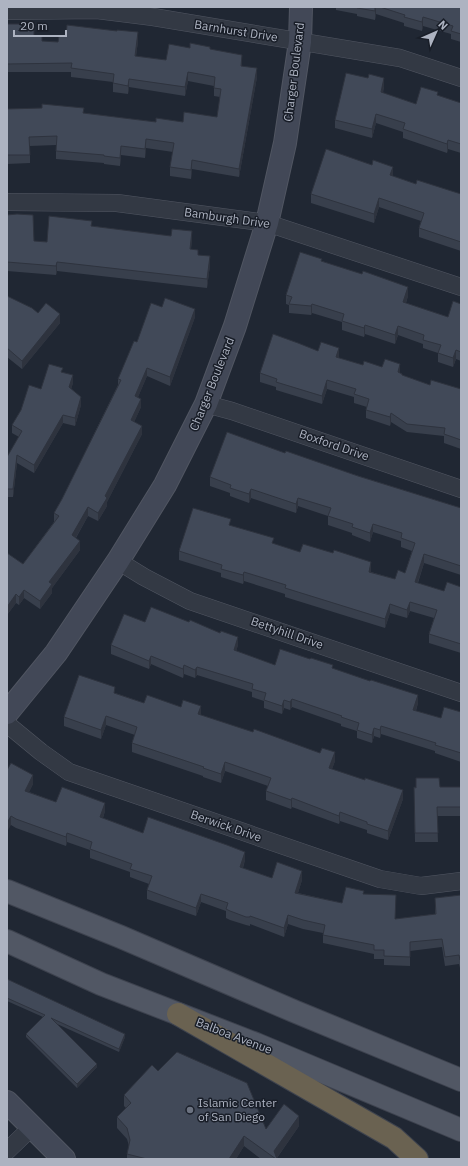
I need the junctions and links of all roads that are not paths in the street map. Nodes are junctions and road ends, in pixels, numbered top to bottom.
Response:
1 (301, 7) edge
2 (7, 11) edge
3 (300, 42) junction
4 (461, 78) edge
5 (7, 202) edge
6 (267, 222) junction
7 (461, 287) edge
8 (206, 404) junction
9 (461, 489) edge
10 (118, 561) junction
11 (461, 693) edge
12 (7, 713) edge
13 (7, 724) edge
14 (461, 881) edge
15 (7, 891) edge
16 (7, 941) edge
17 (178, 1014) junction
18 (461, 1080) edge
19 (7, 1102) edge
20 (32, 1127) junction
21 (461, 1130) edge
22 (7, 1151) edge
23 (64, 1159) edge
24 (417, 1159) edge

1 - 3 street, Charger Boulevard
2 - 3 street, Barnhurst Drive
3 - 4 street, Barnhurst Drive
3 - 6 street, Charger Boulevard
5 - 6 street, Bamburgh Drive
6 - 7 street, Bamburgh Drive
6 - 8 street, Charger Boulevard
8 - 9 street, Boxford Drive
8 - 10 street, Charger Boulevard
10 - 11 street, Bettyhill Drive
10 - 12 street, Charger Boulevard
13 - 14 street, Berwick Drive
15 - 18 main road
16 - 17 main road, Balboa Avenue
17 - 21 main road, Balboa Avenue
17 - 24 highway
19 - 20 street
20 - 22 street
20 - 23 street

